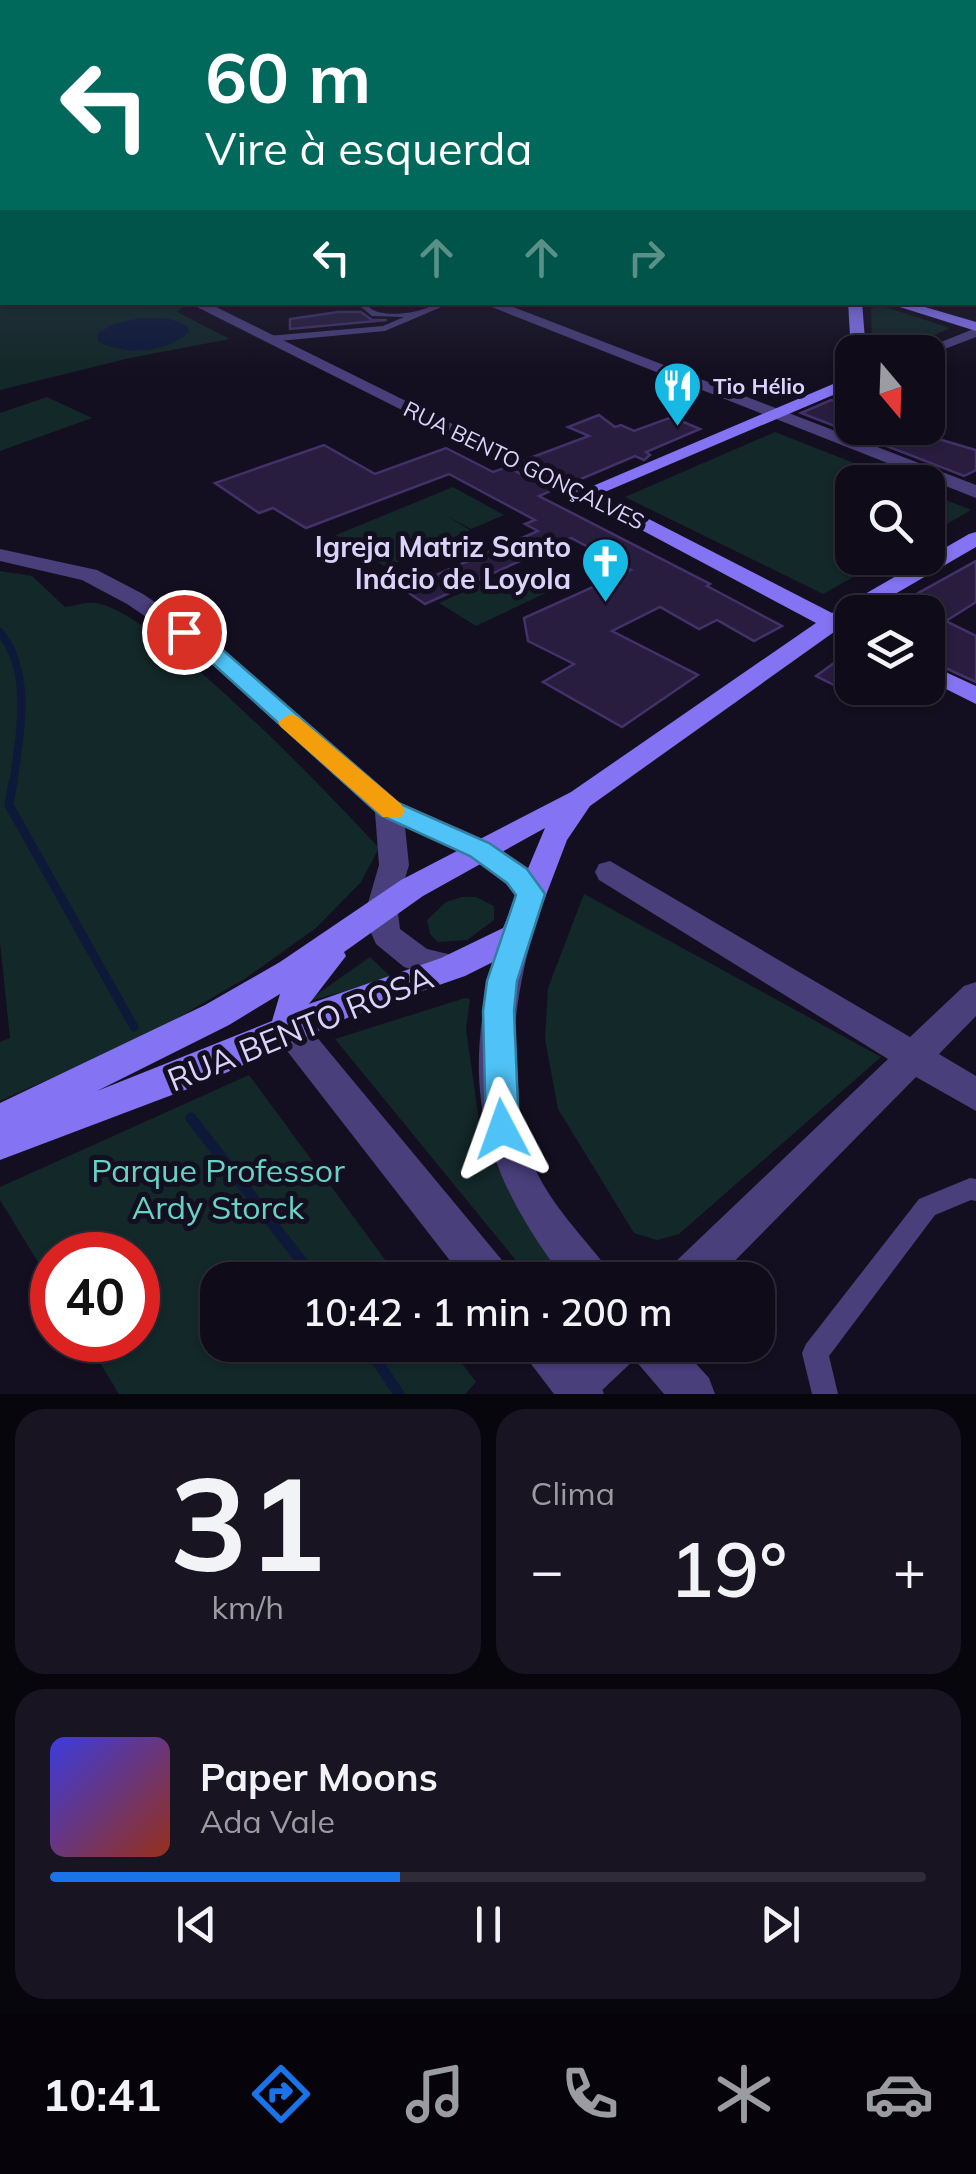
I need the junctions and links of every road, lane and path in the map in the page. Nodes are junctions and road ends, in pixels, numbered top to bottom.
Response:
1 (200, 305) edge
2 (363, 305) edge
3 (441, 305) edge
4 (471, 305) edge
5 (492, 305) edge
6 (858, 305) edge
7 (900, 305) edge
8 (423, 313) junction
9 (976, 330) edge
10 (553, 333) junction
11 (863, 335) edge
12 (268, 338) junction
13 (945, 343) edge
14 (666, 377) junction
15 (835, 389) edge
16 (832, 390) junction
17 (835, 391) edge
18 (777, 414) junction
19 (745, 426) junction
20 (875, 465) edge
21 (976, 492) edge
22 (945, 493) edge
23 (584, 494) junction
24 (976, 506) edge
25 (976, 538) edge
26 (0, 555) edge
27 (890, 595) edge
28 (835, 623) edge
29 (835, 632) edge
30 (945, 680) edge
31 (976, 696) edge
32 (581, 799) junction
33 (389, 809) junction
34 (480, 850) junction
35 (610, 872) dead end
36 (531, 894) junction
37 (381, 908) junction
38 (351, 928) junction
39 (516, 936) junction
40 (453, 967) junction
41 (976, 996) edge
42 (289, 1028) junction
43 (915, 1057) junction
44 (976, 1095) edge
45 (0, 1121) edge
46 (0, 1143) edge
47 (976, 1190) edge
48 (477, 1262) edge
49 (577, 1262) edge
50 (705, 1262) edge
51 (557, 1362) edge
52 (605, 1362) edge
53 (665, 1362) edge
54 (579, 1390) edge
55 (693, 1394) edge
56 (825, 1394) edge

1 - 12 street, RUA BENTO GONÇALVES
2 - 8 lane
3 - 8 lane
4 - 10 street
5 - 10 street
6 - 11 main road
7 - 9 main road
8 - 12 lane
9 - 13 street
10 - 14 street
12 - 23 street, RUA BENTO GONÇALVES
14 - 18 street
14 - 19 street
15 - 16 main road
16 - 17 lane
16 - 18 main road
18 - 19 main road
18 - 21 street
19 - 20 street
19 - 23 main road
22 - 24 street
23 - 28 main road, RUA BENTO GONÇALVES
25 - 27 main road
26 - 33 street
29 - 32 main road
30 - 31 main road
32 - 34 main road, RUA BENTO ROSA
32 - 36 main road
33 - 34 street
33 - 37 street
34 - 36 street
34 - 37 main road, RUA BENTO ROSA
35 - 43 street
36 - 39 main road
37 - 38 main road, RUA BENTO ROSA
37 - 40 street
38 - 42 main road
38 - 45 main road, RUA BENTO ROSA
39 - 40 main road, RUA BENTO ROSA
39 - 49 street
40 - 42 main road, RUA BENTO ROSA
41 - 43 street
42 - 46 main road, RUA BENTO ROSA
42 - 48 street
43 - 44 street
43 - 50 street
47 - 56 lane
51 - 54 street
52 - 54 street
53 - 55 street

